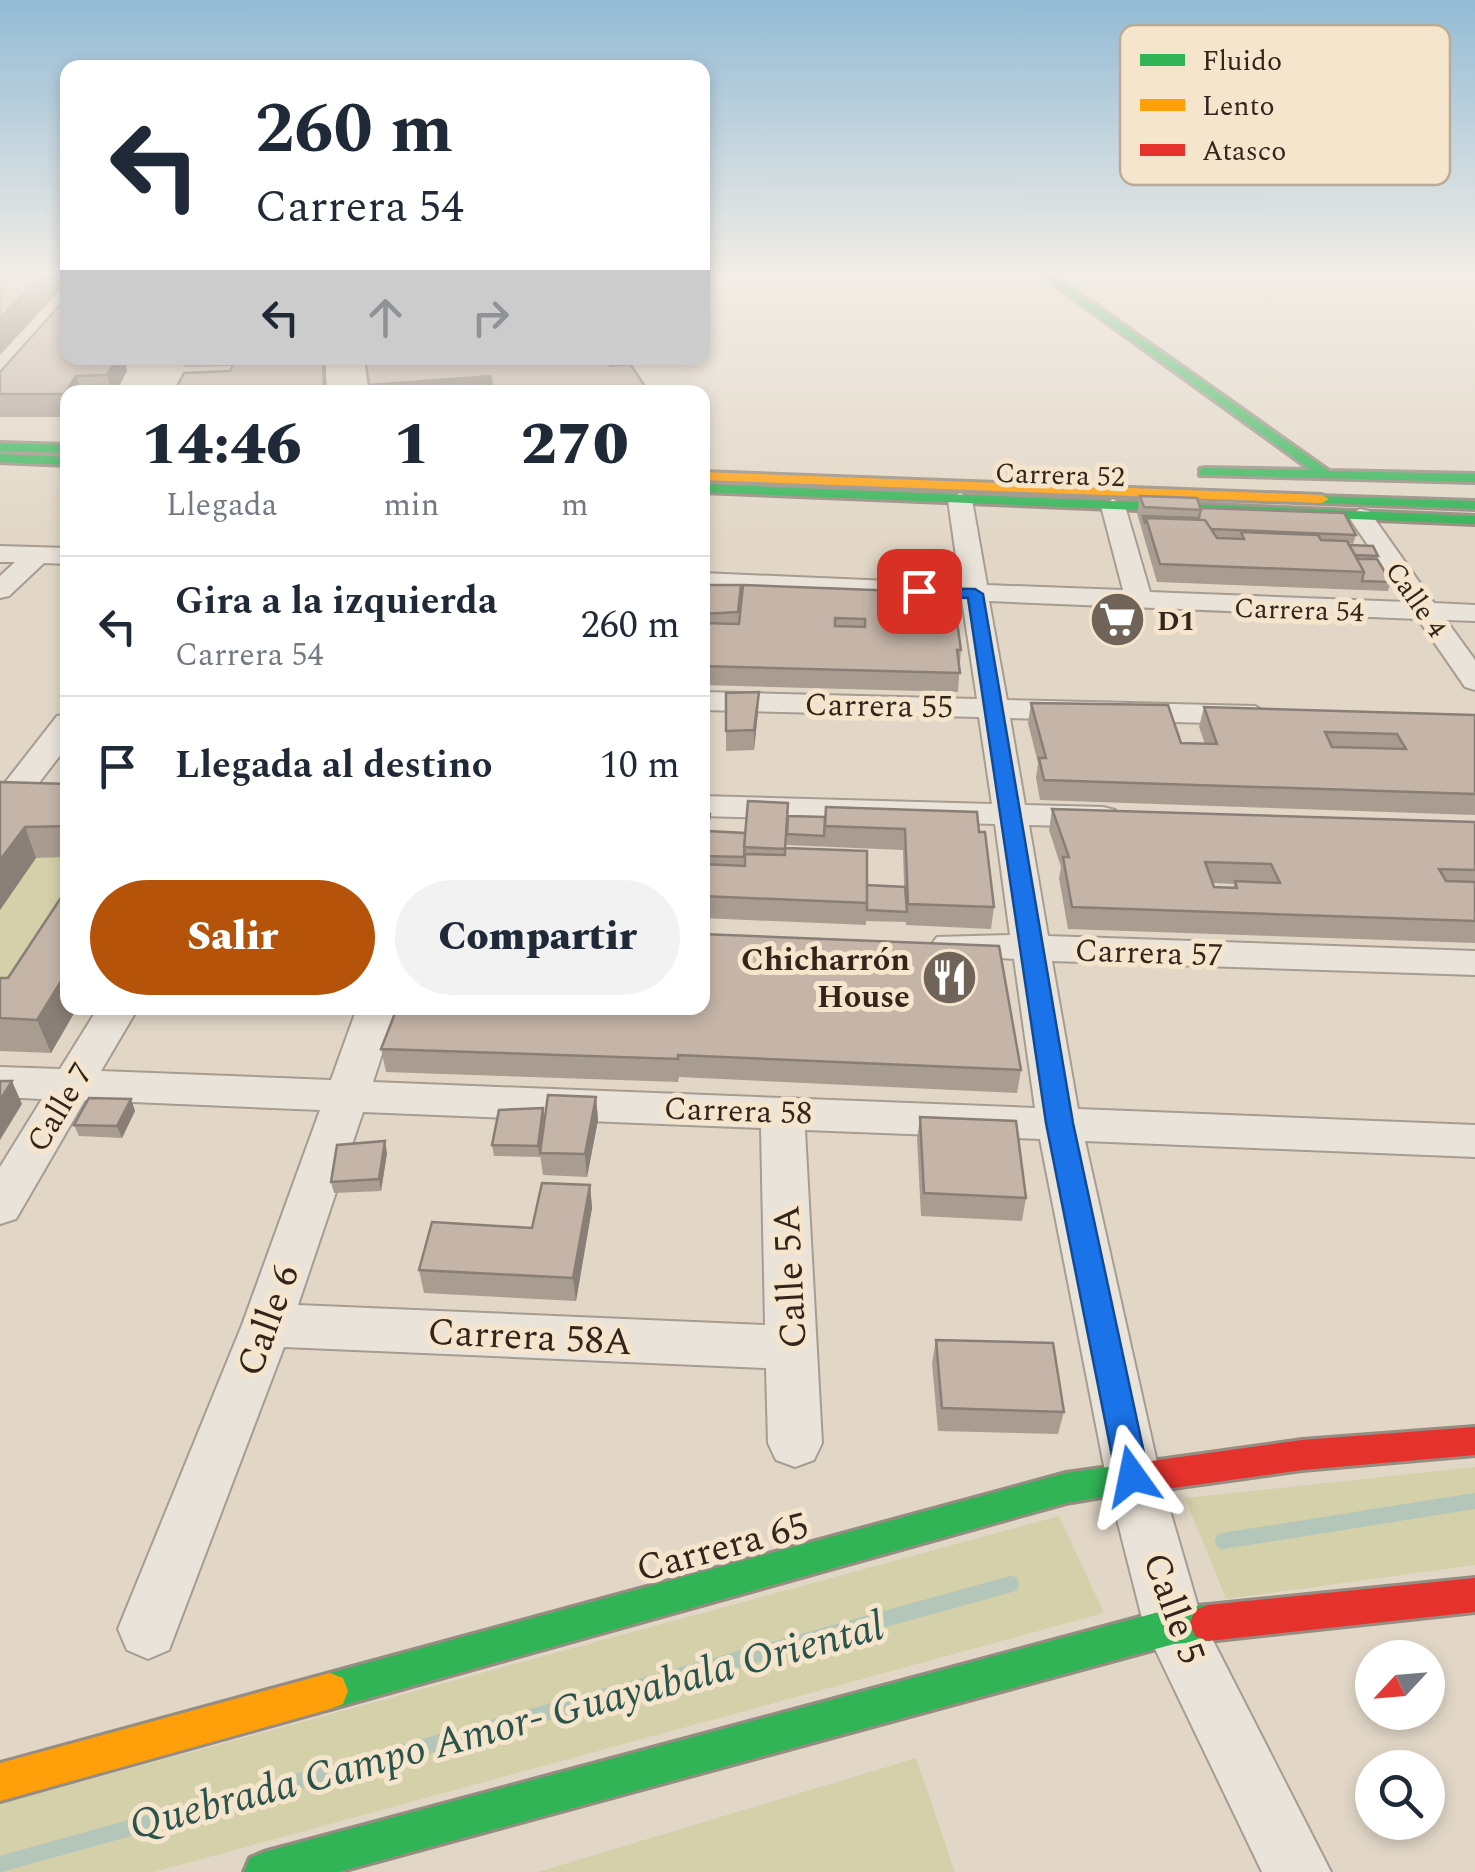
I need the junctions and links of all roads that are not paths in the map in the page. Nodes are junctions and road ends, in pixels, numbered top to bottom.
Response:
1 (1169, 362) edge
2 (0, 426) edge
3 (0, 434) edge
4 (60, 443) edge
5 (60, 444) edge
6 (60, 445) edge
7 (60, 446) edge
8 (0, 447) edge
9 (710, 452) edge
10 (0, 458) edge
11 (710, 461) edge
12 (710, 476) edge
13 (1328, 476) junction
14 (729, 477) junction
15 (1475, 478) edge
16 (1475, 487) edge
17 (710, 488) edge
18 (786, 492) junction
19 (960, 500) junction
20 (1475, 505) edge
21 (1113, 506) junction
22 (1360, 516) junction
23 (1475, 520) edge
24 (0, 554) edge
25 (37, 556) junction
26 (60, 556) edge
27 (710, 581) edge
28 (0, 590) edge
29 (975, 594) junction
30 (1140, 602) junction
31 (1428, 613) junction
32 (1475, 613) edge
33 (1475, 681) edge
34 (710, 701) edge
35 (992, 708) junction
36 (1282, 716) edge
37 (60, 733) edge
38 (3, 802) edge
39 (52, 803) edge
40 (710, 806) edge
41 (1014, 814) junction
42 (1127, 818) edge
43 (912, 944) edge
44 (1032, 948) junction
45 (1475, 963) edge
46 (114, 1015) edge
47 (375, 1015) edge
48 (0, 1082) edge
49 (72, 1084) junction
50 (347, 1094) junction
51 (782, 1112) junction
52 (1060, 1123) junction
53 (1475, 1141) edge
54 (0, 1206) edge
55 (267, 1325) junction
56 (792, 1348) junction
57 (1475, 1441) edge
58 (794, 1442) dead end
59 (1132, 1476) junction
60 (1475, 1594) edge
61 (1174, 1626) junction
62 (148, 1629) dead end
63 (0, 1782) edge
64 (264, 1872) edge
65 (1297, 1872) edge

1 - 13 main road
2 - 4 main road
3 - 5 main road
6 - 8 main road
7 - 10 main road
9 - 13 main road, Carrera 52
11 - 16 main road, Carrera 52
12 - 14 main road, Carrera 52
13 - 15 main road, Carrera 52
14 - 18 main road
14 - 20 main road, Carrera 52
17 - 18 main road, Carrera 52
18 - 19 main road, Carrera 52
19 - 21 main road, Carrera 52
19 - 29 street, Calle 5
21 - 22 main road, Carrera 52
21 - 30 street
22 - 23 main road, Carrera 52
22 - 31 street, Calle 4
24 - 25 street
25 - 26 street
25 - 28 street
27 - 29 street, Carrera 54
29 - 30 street, Carrera 54
29 - 35 street, Calle 5
30 - 31 street, Carrera 54
31 - 32 street, Carrera 54
31 - 33 street, Calle 4
34 - 35 street, Carrera 55
35 - 36 street, Carrera 55
35 - 41 street, Calle 5
37 - 38 street
38 - 39 street
40 - 41 street
41 - 42 street
41 - 44 street, Calle 5
43 - 44 street, Carrera 57
44 - 45 street, Carrera 57
44 - 52 street, Calle 5
46 - 49 street, Calle 7
47 - 50 street, Calle 6
48 - 49 street, Carrera 58
49 - 50 street, Carrera 58
49 - 54 street, Calle 7
50 - 51 street, Carrera 58
50 - 55 street, Calle 6
51 - 52 street, Carrera 58
51 - 56 street, Calle 5A
52 - 53 street, Carrera 58
52 - 59 street, Calle 5
55 - 56 street, Carrera 58A
55 - 62 street, Calle 6
56 - 58 street, Calle 5A
57 - 59 main road, Carrera 65
59 - 61 street, Calle 5
59 - 63 main road, Carrera 65
60 - 61 main road
61 - 64 main road
61 - 65 street, Calle 5

